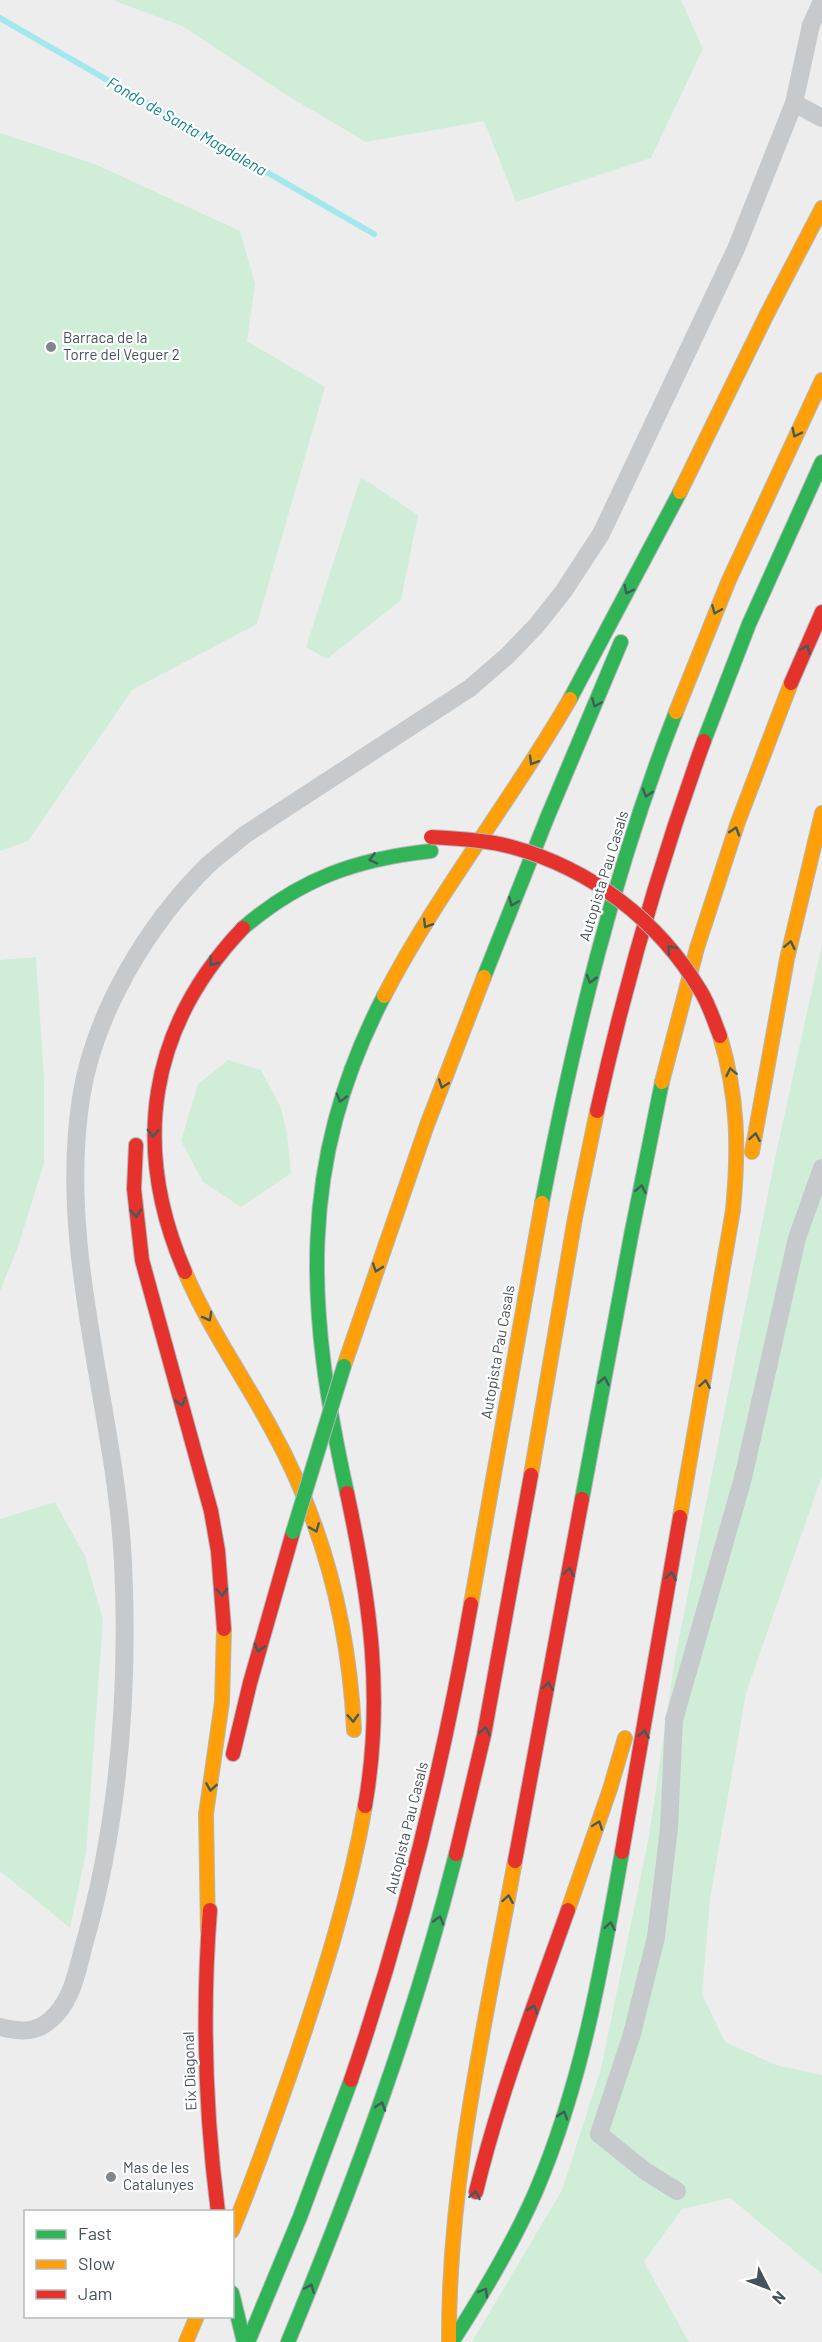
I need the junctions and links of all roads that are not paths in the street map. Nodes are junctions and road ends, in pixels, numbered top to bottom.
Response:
1 (822, 1) edge
2 (794, 103) junction
3 (822, 118) edge
4 (822, 208) edge
5 (822, 380) edge
6 (822, 462) edge
7 (666, 520) junction
8 (822, 612) edge
9 (822, 813) edge
10 (414, 839) dead end
11 (431, 844) junction
12 (715, 1039) junction
13 (138, 1127) dead end
14 (822, 1168) edge
15 (709, 1359) junction
16 (354, 1749) dead end
17 (232, 1763) dead end
18 (348, 1820) dead end
19 (220, 1829) dead end
20 (208, 1930) junction
21 (0, 2026) edge
22 (272, 2126) junction
23 (676, 2191) dead end
24 (474, 2202) dead end
25 (218, 2210) edge
26 (234, 2226) edge
27 (468, 2234) dead end
28 (451, 2270) junction
29 (234, 2300) edge
30 (196, 2318) edge
31 (186, 2342) edge
32 (246, 2342) edge
33 (288, 2342) edge
34 (451, 2342) edge

1 - 2 street
2 - 3 street
2 - 21 street
4 - 7 highway
5 -> 32 highway, Autopista Pau Casals
33 -> 6 highway
7 -> 17 highway, bridge
7 -> 22 highway
28 -> 8 highway
15 -> 9 highway
10 - 11 highway
12 -> 11 highway
11 -> 16 highway
15 -> 12 highway
24 -> 12 highway
13 -> 20 highway
14 - 23 street
34 -> 15 highway
18 - 22 highway
19 - 20 highway
20 - 25 highway, Eix Diagonal
22 - 26 highway
27 - 28 highway
28 - 34 highway
29 - 32 highway
30 - 31 highway

